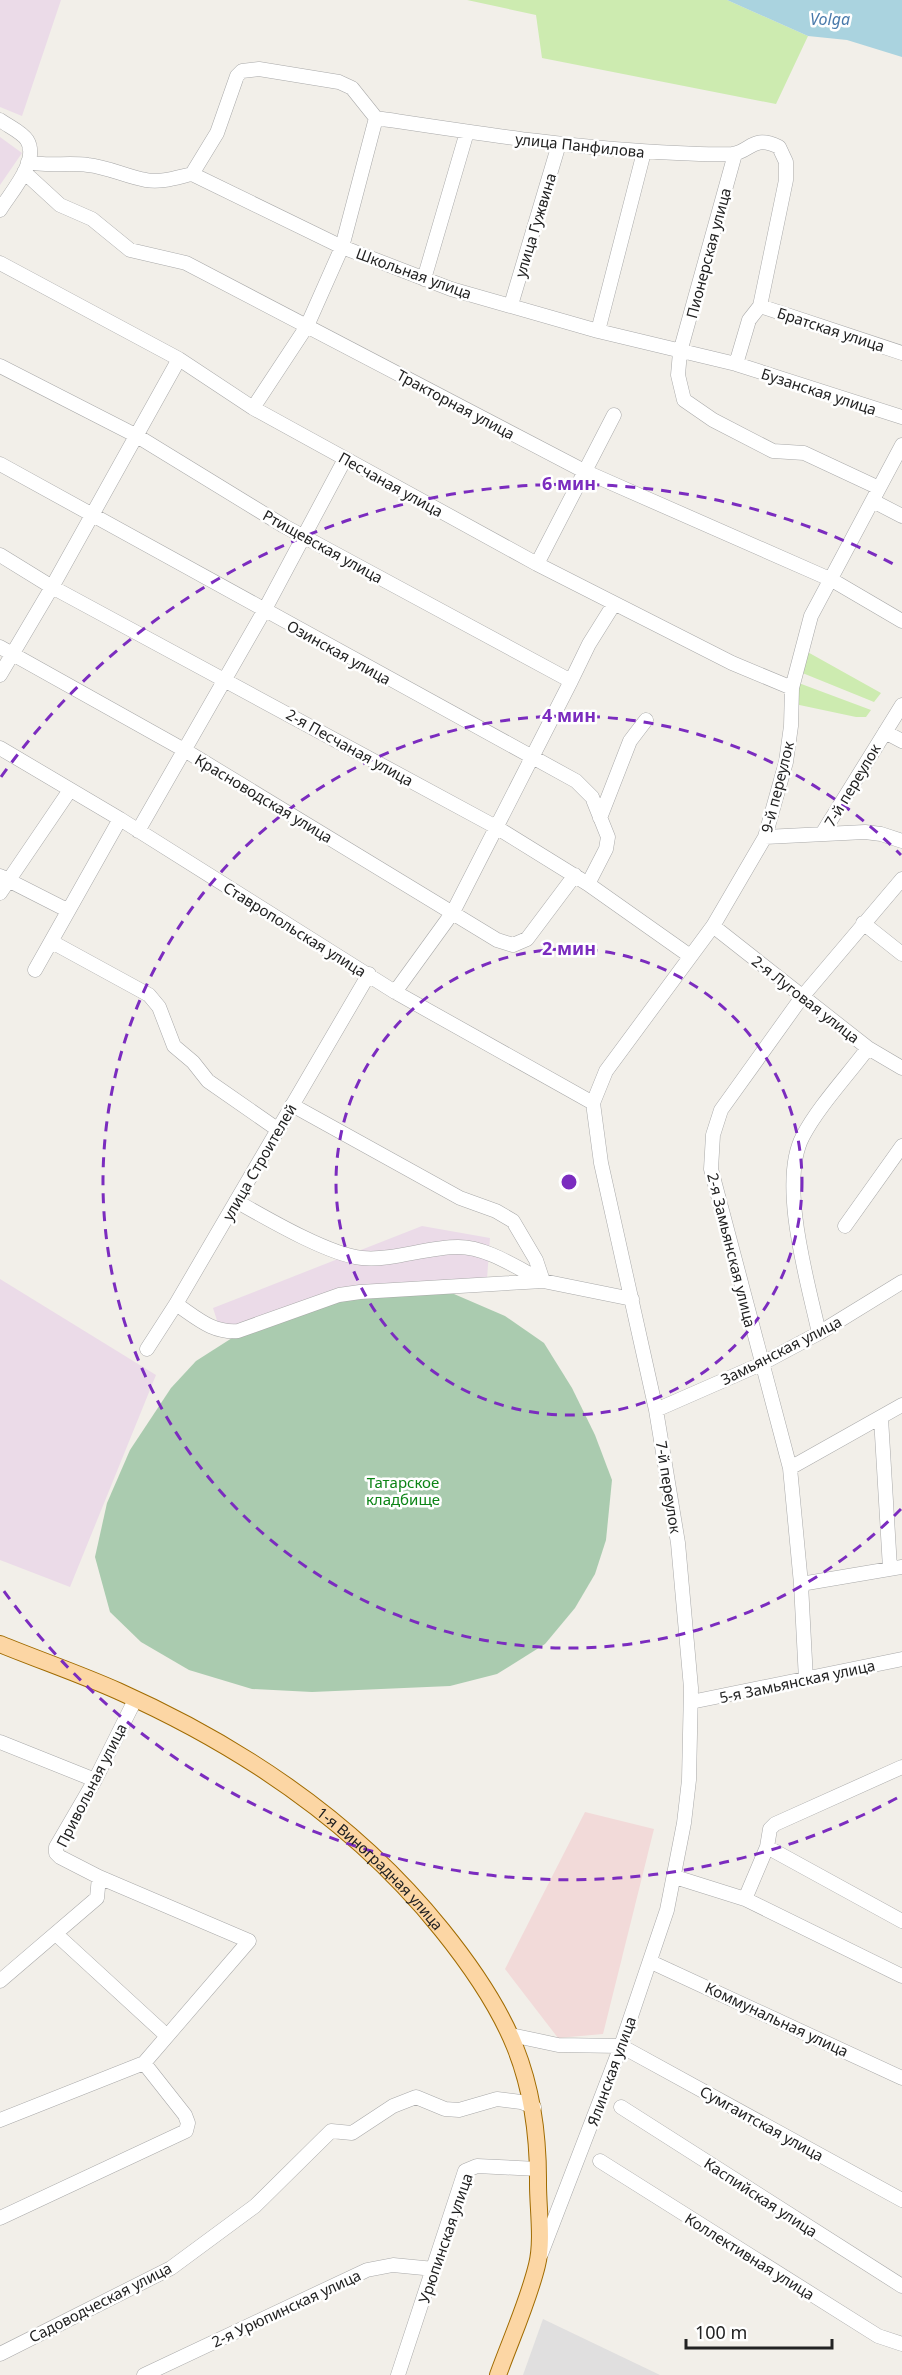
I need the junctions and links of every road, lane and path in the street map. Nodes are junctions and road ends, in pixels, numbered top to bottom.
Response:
1 (376, 118) junction
2 (0, 120) edge
3 (467, 132) junction
4 (559, 144) junction
5 (644, 152) junction
6 (735, 154) junction
7 (26, 167) junction
8 (192, 174) junction
9 (0, 210) edge
10 (342, 247) junction
11 (0, 263) edge
12 (424, 279) junction
13 (511, 305) junction
14 (760, 306) junction
15 (307, 326) junction
16 (598, 331) junction
17 (680, 352) junction
18 (902, 353) edge
19 (179, 359) junction
20 (736, 364) junction
21 (0, 366) edge
22 (253, 408) junction
23 (614, 415) dead end
24 (902, 417) edge
25 (137, 436) junction
26 (901, 450) edge
27 (345, 459) junction
28 (0, 464) edge
29 (584, 471) junction
30 (876, 495) junction
31 (92, 513) junction
32 (902, 516) edge
33 (304, 536) junction
34 (0, 555) edge
35 (537, 564) junction
36 (832, 580) junction
37 (52, 587) junction
38 (614, 604) junction
39 (264, 611) junction
40 (902, 621) edge
41 (6, 650) edge
42 (0, 675) edge
43 (225, 679) junction
44 (571, 681) junction
45 (792, 688) junction
46 (902, 705) edge
47 (646, 720) dead end
48 (885, 732) junction
49 (902, 741) edge
50 (0, 747) edge
51 (186, 751) junction
52 (533, 758) junction
53 (70, 790) junction
54 (600, 818) junction
55 (120, 819) junction
56 (496, 827) junction
57 (138, 831) junction
58 (822, 834) junction
59 (765, 837) junction
60 (902, 841) edge
61 (574, 875) junction
62 (5, 878) edge
63 (902, 879) edge
64 (588, 884) junction
65 (0, 893) edge
66 (67, 910) junction
67 (453, 912) junction
68 (863, 923) junction
69 (713, 926) junction
70 (52, 942) junction
71 (902, 954) edge
72 (690, 956) junction
73 (35, 970) dead end
74 (369, 974) junction
75 (395, 992) junction
76 (802, 997) junction
77 (868, 1048) junction
78 (902, 1068) edge
79 (593, 1103) junction
80 (292, 1105) junction
81 (278, 1129) junction
82 (902, 1146) edge
83 (236, 1201) junction
84 (845, 1226) dead end
85 (543, 1281) junction
86 (902, 1282) edge
87 (632, 1299) junction
88 (176, 1304) junction
89 (819, 1334) junction
90 (147, 1349) dead end
91 (761, 1364) junction
92 (902, 1405) edge
93 (656, 1410) junction
94 (881, 1418) junction
95 (789, 1468) junction
96 (896, 1568) edge
97 (801, 1584) junction
98 (0, 1644) edge
99 (902, 1659) edge
100 (806, 1680) junction
101 (135, 1700) junction
102 (692, 1702) junction
103 (2, 1744) edge
104 (902, 1767) edge
105 (95, 1780) junction
106 (766, 1847) junction
107 (99, 1877) junction
108 (675, 1877) junction
109 (745, 1899) junction
110 (902, 1921) edge
111 (57, 1935) junction
112 (651, 1962) junction
113 (902, 1976) edge
114 (0, 1981) edge
115 (511, 2035) junction
116 (167, 2036) junction
117 (621, 2046) junction
118 (144, 2063) junction
119 (902, 2078) edge
120 (534, 2107) junction
121 (621, 2107) dead end
122 (0, 2120) edge
123 (600, 2161) dead end
124 (538, 2169) junction
125 (902, 2200) edge
126 (0, 2218) edge
127 (537, 2263) junction
128 (434, 2269) junction
129 (902, 2286) edge
130 (902, 2344) edge
131 (0, 2354) edge
132 (144, 2375) edge
133 (398, 2375) edge
134 (498, 2375) edge

1 - 3 street, улица Панфилова
1 - 8 street
1 - 10 street
2 - 7 street
3 - 4 street, улица Панфилова
3 - 12 street
4 - 5 street, улица Панфилова
4 - 13 street, улица Гужвина
5 - 6 street, улица Панфилова
5 - 16 street
6 - 14 street, улица Панфилова
6 - 17 street, Пионерская улица
7 - 8 street
7 - 9 street
7 - 15 street, Тракторная улица
8 - 10 street, Школьная улица
10 - 12 street, Школьная улица
10 - 15 street
11 - 19 street, Песчаная улица
12 - 13 street, Школьная улица
13 - 16 street, Школьная улица
14 - 18 street, Братская улица
14 - 20 street
15 - 22 street
15 - 29 street, Тракторная улица
16 - 17 street, Школьная улица
17 - 20 street, Школьная улица
17 - 30 street
19 - 22 street, Песчаная улица
19 - 25 street
20 - 24 street, Бузанская улица
21 - 25 street, Ртищевская улица
22 - 27 street, Песчаная улица
23 - 29 street
25 - 31 street
25 - 33 street, Ртищевская улица
26 - 30 street, 9-й переулок
27 - 33 street
27 - 35 street, Песчаная улица
28 - 31 street, Озинская улица
29 - 35 street
29 - 36 street, Тракторная улица
30 - 32 street
30 - 36 street, 9-й переулок
31 - 37 street
31 - 39 street, Озинская улица
33 - 39 street
33 - 44 street, Ртищевская улица
34 - 37 street, 2-я Песчаная улица
35 - 38 street, Песчаная улица
36 - 40 street, Тракторная улица
36 - 45 street, 9-й переулок
37 - 41 street
37 - 43 street, 2-я Песчаная улица
38 - 44 street
38 - 45 street, Песчаная улица
39 - 43 street
39 - 52 street, Озинская улица
41 - 42 street
41 - 51 street, Красноводская улица
43 - 51 street
43 - 56 street, 2-я Песчаная улица
44 - 52 street
45 - 59 street, 9-й переулок
46 - 48 street, 7-й переулок
47 - 54 street
48 - 49 street
48 - 58 street, 7-й переулок
50 - 53 street, Ставропольская улица
51 - 57 street
51 - 67 street, Красноводская улица
52 - 54 street, Озинская улица
52 - 56 street
53 - 55 street, Ставропольская улица
53 - 62 street
54 - 64 street, Озинская улица
55 - 57 street, Ставропольская улица
55 - 66 street
56 - 61 street, 2-я Песчаная улица
56 - 67 street
57 - 74 street, Ставропольская улица
58 - 59 street
58 - 60 street
59 - 69 street, 9-й переулок
61 - 64 street, 2-я Песчаная улица
61 - 67 street, Красноводская улица
62 - 65 street
62 - 66 street
63 - 68 street, 2-я Замьянская улица
64 - 72 street, 2-я Песчаная улица
66 - 70 street
67 - 75 street
68 - 71 street
68 - 76 street, 2-я Замьянская улица
69 - 72 street, 9-й переулок
69 - 76 street, 2-я Луговая улица
70 - 73 street
70 - 81 street
72 - 79 street, 9-й переулок
74 - 75 street, Ставропольская улица
74 - 80 street, улица Строителей
75 - 79 street, Ставропольская улица
76 - 77 street, 2-я Луговая улица
76 - 91 street, 2-я Замьянская улица
77 - 78 street, 2-я Луговая улица
77 - 89 street
79 - 87 street, 7-й переулок
80 - 81 street, улица Строителей
80 - 85 street
81 - 83 street, улица Строителей
82 - 84 street
83 - 85 street
83 - 88 street, улица Строителей
85 - 87 street
85 - 88 street
86 - 89 street, Замьянская улица
87 - 93 street, 7-й переулок
88 - 90 street, улица Строителей
89 - 91 street, Замьянская улица
91 - 93 street, Замьянская улица
91 - 95 street, 2-я Замьянская улица
92 - 94 street
93 - 102 street, 7-й переулок
94 - 95 street
94 - 96 street
95 - 97 street, 2-я Замьянская улица
96 - 97 street
97 - 100 street, 2-я Замьянская улица
98 - 101 main road, 1-я Виноградная улица
99 - 100 street, 5-я Замьянская улица
100 - 102 street, 5-я Замьянская улица
101 - 105 street, Привольная улица
101 - 115 main road, 1-я Виноградная улица
102 - 108 street, 7-й переулок
103 - 105 street
104 - 106 street
105 - 107 street, Привольная улица
106 - 109 street
106 - 110 street
107 - 111 street
107 - 116 street
108 - 109 street
108 - 112 street, Ялинская улица
109 - 113 street
111 - 114 street
111 - 116 street
112 - 117 street, Ялинская улица
112 - 119 street, Коммунальная улица
115 - 117 street
115 - 120 main road, 1-я Виноградная улица
116 - 118 street
117 - 125 street, Сумгаитская улица
117 - 127 street, Ялинская улица
118 - 122 street
118 - 126 street
120 - 124 main road, 1-я Виноградная улица
120 - 131 street, Садоводческая улица
121 - 129 street, Каспийская улица
123 - 130 street, Коллективная улица
124 - 127 main road, 1-я Виноградная улица
124 - 128 street, Урюпинская улица
127 - 134 main road, 1-я Виноградная улица
128 - 132 street, 2-я Урюпинская улица
128 - 133 street, Урюпинская улица

